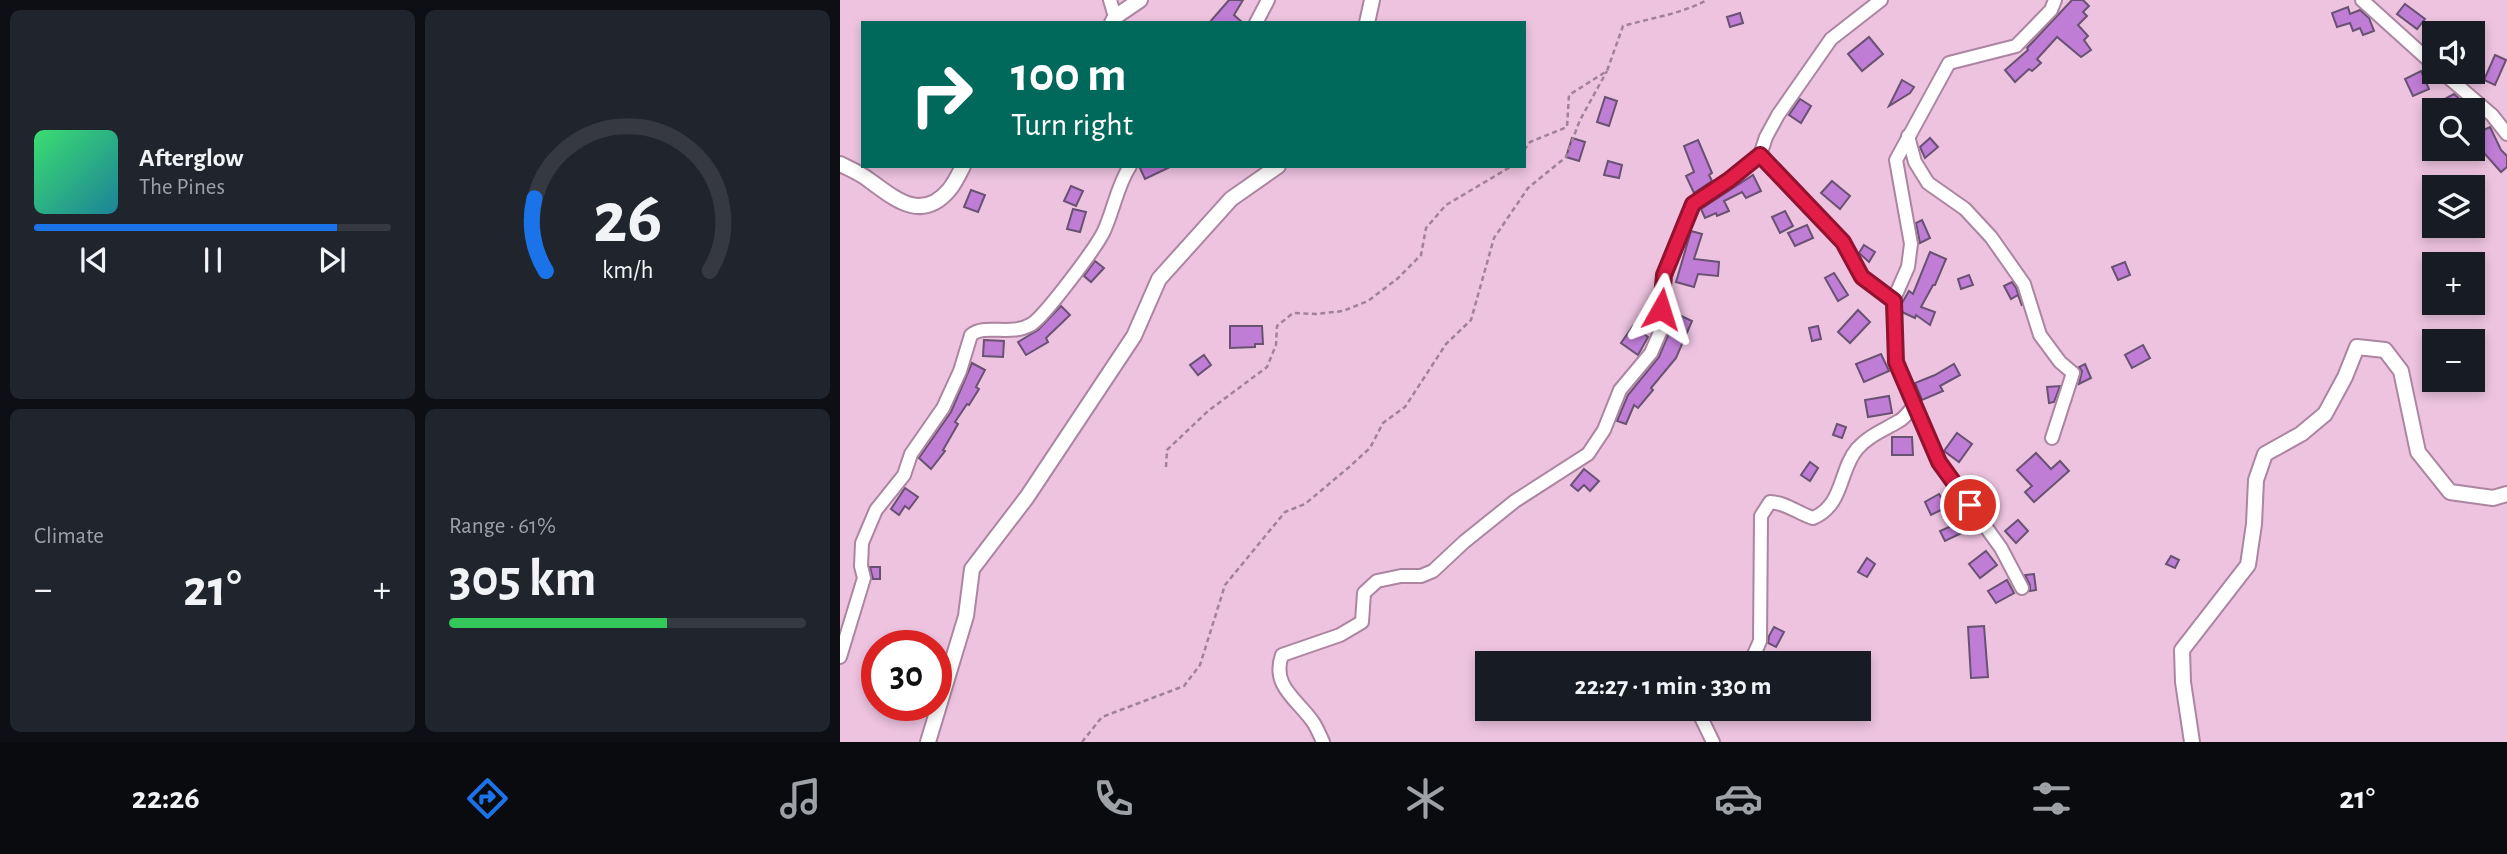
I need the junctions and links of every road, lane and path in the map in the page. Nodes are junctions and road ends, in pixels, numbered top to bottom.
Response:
1 (1110, 0) edge
2 (1140, 0) edge
3 (1268, 0) edge
4 (1372, 0) edge
5 (1707, 0) edge
6 (1858, 0) edge
7 (1881, 0) edge
8 (2055, 0) edge
9 (2362, 0) edge
10 (1857, 17) junction
11 (1114, 20) edge
12 (1257, 21) edge
13 (1367, 21) edge
14 (2422, 54) edge
15 (1607, 71) junction
16 (2456, 84) edge
17 (2507, 134) edge
18 (1908, 136) junction
19 (1526, 147) edge
20 (1760, 155) junction
21 (840, 163) edge
22 (962, 168) edge
23 (1128, 168) edge
24 (1275, 168) edge
25 (1509, 168) edge
26 (1894, 301) junction
27 (1914, 405) junction
28 (2052, 438) dead end
29 (1166, 467) dead end
30 (2507, 494) edge
31 (2022, 588) dead end
32 (1756, 651) edge
33 (840, 657) edge
34 (1703, 721) edge
35 (928, 742) edge
36 (1082, 742) edge
37 (1323, 742) edge
38 (1713, 742) edge
39 (2192, 742) edge

1 - 11 street
2 - 11 street
3 - 12 street
4 - 13 street
5 - 15 path
6 - 10 street
7 - 10 street
8 - 18 street
9 - 14 street
10 - 20 street
15 - 19 path
15 - 36 path
16 - 17 street
18 - 26 street
18 - 28 street
20 - 26 street
20 - 37 street
21 - 22 street
23 - 33 street
24 - 35 street
25 - 29 path
26 - 27 street
27 - 31 street
27 - 32 street
30 - 39 street
34 - 38 street

